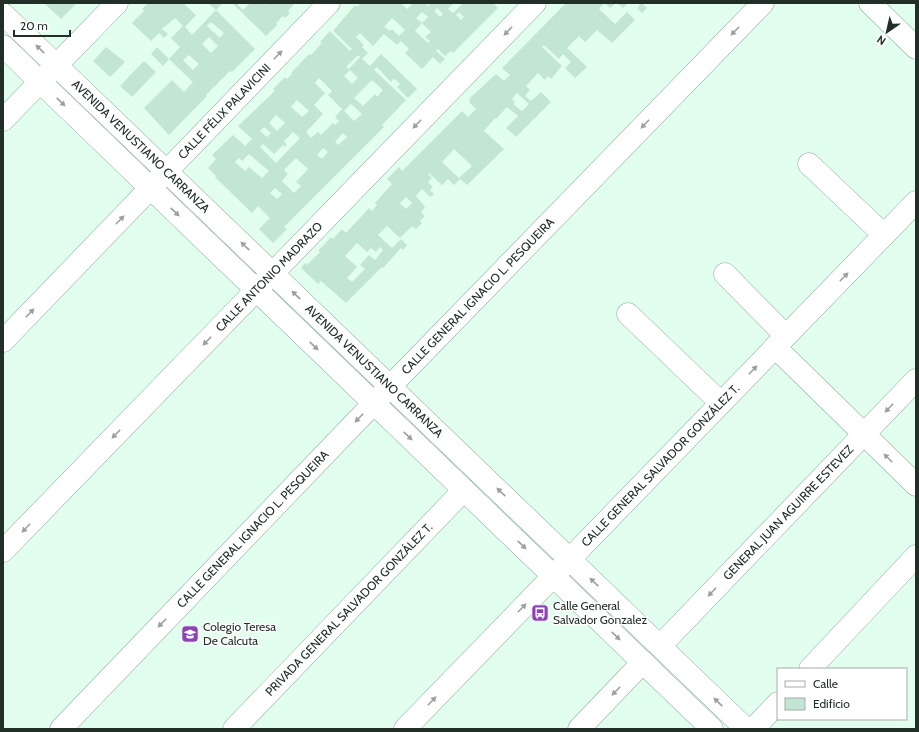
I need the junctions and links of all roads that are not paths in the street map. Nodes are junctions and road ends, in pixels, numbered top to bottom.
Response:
1 (117, 3) edge
2 (329, 3) edge
3 (763, 3) edge
4 (870, 3) edge
5 (529, 5) edge
6 (3, 14) edge
7 (3, 46) edge
8 (916, 48) edge
9 (57, 65) junction
10 (40, 82) junction
11 (3, 120) edge
12 (809, 164) dead end
13 (167, 171) junction
14 (151, 188) junction
15 (916, 202) edge
16 (884, 235) junction
17 (273, 273) junction
18 (725, 274) dead end
19 (256, 289) junction
20 (628, 314) dead end
21 (3, 341) edge
22 (781, 342) junction
23 (916, 380) edge
24 (390, 386) junction
25 (374, 403) junction
26 (721, 403) junction
27 (864, 434) junction
28 (916, 485) edge
29 (464, 490) junction
30 (3, 551) edge
31 (916, 556) edge
32 (570, 559) junction
33 (554, 576) junction
34 (660, 646) junction
35 (643, 662) junction
36 (811, 668) edge
37 (777, 704) edge
38 (60, 729) edge
39 (234, 729) edge
40 (405, 729) edge
41 (579, 729) edge
42 (712, 729) edge
43 (746, 729) edge
44 (753, 729) edge

1 - 9 street
13 -> 2 street, CALLE FÉLIX PALAVICINI
3 -> 24 street, CALLE GENERAL IGNACIO L. PESQUEIRA
4 - 8 street
5 -> 17 street, CALLE ANTONIO MADRAZO
9 -> 6 street, AVENIDA VENUSTIANO CARRANZA
7 - 10 street, AVENIDA VENUSTIANO CARRANZA
9 - 10 street
9 - 13 street, AVENIDA VENUSTIANO CARRANZA
10 - 11 street
10 -> 14 street, AVENIDA VENUSTIANO CARRANZA
12 - 16 street
13 - 14 street, CALLE FÉLIX PALAVICINI
17 -> 13 street, AVENIDA VENUSTIANO CARRANZA
14 -> 19 street, AVENIDA VENUSTIANO CARRANZA
21 -> 14 street, CALLE FÉLIX PALAVICINI
15 - 16 street, CALLE GENERAL SALVADOR GONZÁLEZ T.
22 -> 16 street, CALLE GENERAL SALVADOR GONZÁLEZ T.
17 - 19 street, CALLE ANTONIO MADRAZO
24 -> 17 street, AVENIDA VENUSTIANO CARRANZA
18 - 22 street
19 -> 25 street, AVENIDA VENUSTIANO CARRANZA
19 -> 30 street, CALLE ANTONIO MADRAZO
20 - 26 street
26 -> 22 street, CALLE GENERAL SALVADOR GONZÁLEZ T.
22 - 27 street
23 -> 27 street, GENERAL JUAN AGUIRRE ESTEVEZ
24 - 25 street, CALLE GENERAL IGNACIO L. PESQUEIRA
32 -> 24 street, AVENIDA VENUSTIANO CARRANZA
25 -> 29 street, AVENIDA VENUSTIANO CARRANZA
25 -> 38 street, CALLE GENERAL IGNACIO L. PESQUEIRA
26 - 32 street, CALLE GENERAL SALVADOR GONZÁLEZ T.
28 -> 27 street
27 -> 34 street, GENERAL JUAN AGUIRRE ESTEVEZ
29 -> 33 street, AVENIDA VENUSTIANO CARRANZA
29 - 39 street, PRIVADA GENERAL SALVADOR GONZÁLEZ T.
31 - 36 street
32 - 33 street, CALLE GENERAL SALVADOR GONZÁLEZ T.
34 -> 32 street, AVENIDA VENUSTIANO CARRANZA
33 -> 35 street, AVENIDA VENUSTIANO CARRANZA
40 -> 33 street, CALLE GENERAL SALVADOR GONZÁLEZ T.
43 -> 34 street, AVENIDA VENUSTIANO CARRANZA
35 -> 41 street
35 - 42 street, AVENIDA VENUSTIANO CARRANZA
37 - 44 street

